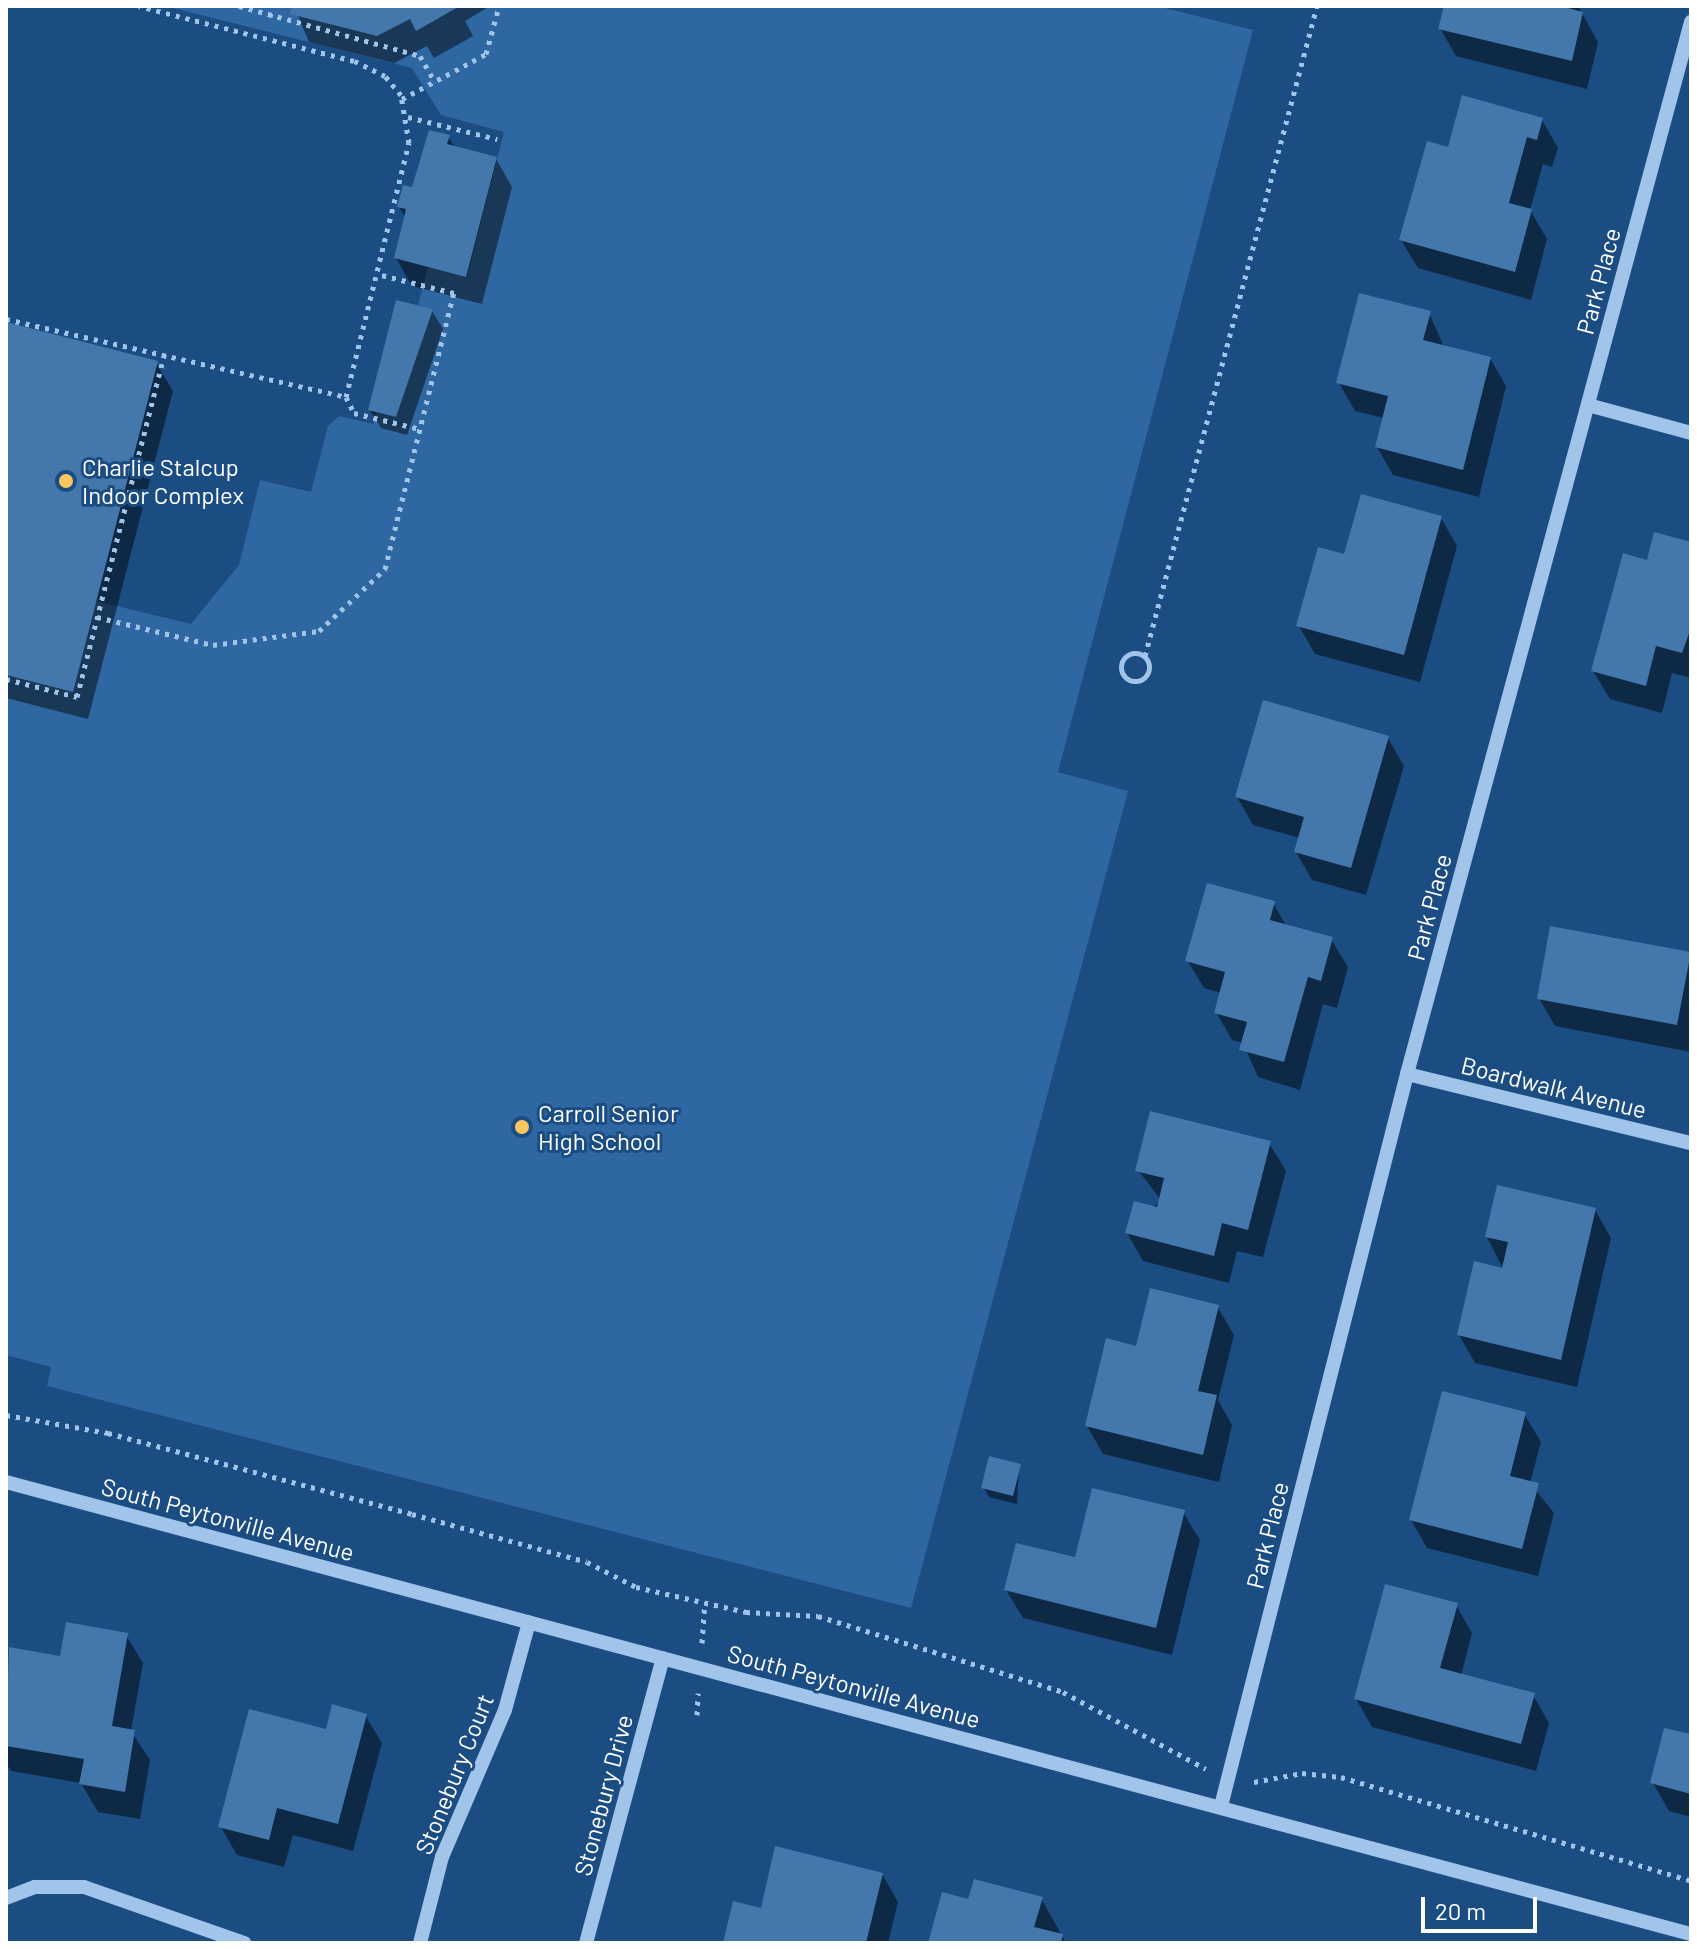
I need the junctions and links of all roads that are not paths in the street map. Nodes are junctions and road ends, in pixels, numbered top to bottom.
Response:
1 (1691, 22) edge
2 (1588, 405) junction
3 (1691, 433) edge
4 (1407, 1074) junction
5 (1691, 1143) edge
6 (6, 1482) edge
7 (529, 1622) junction
8 (663, 1658) junction
9 (1221, 1806) junction
10 (6, 1898) edge
11 (1691, 1934) edge
12 (244, 1943) edge
13 (420, 1943) edge
14 (586, 1943) edge

1 - 2 street, Park Place
2 - 3 street
2 - 4 street, Park Place
4 - 5 street, Boardwalk Avenue
4 - 9 street, Park Place
6 - 7 street, South Peytonville Avenue
7 - 8 street, South Peytonville Avenue
7 - 13 street, Stonebury Court
8 - 9 street, South Peytonville Avenue
8 - 14 street, Stonebury Drive
9 - 11 street, South Peytonville Avenue
10 - 12 street

